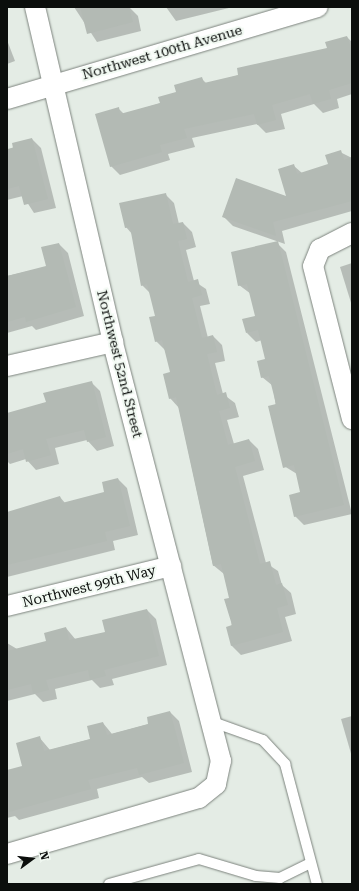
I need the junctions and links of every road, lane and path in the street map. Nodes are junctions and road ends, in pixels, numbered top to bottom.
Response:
1 (35, 7) edge
2 (318, 7) edge
3 (264, 14) edge
4 (51, 84) junction
5 (7, 99) edge
6 (352, 233) edge
7 (113, 342) junction
8 (7, 366) edge
9 (352, 419) edge
10 (171, 566) junction
11 (7, 606) edge
12 (210, 721) junction
13 (7, 854) edge
14 (311, 863) junction
15 (109, 884) edge
16 (317, 884) edge

1 - 4 street, Northwest 52nd Street
2 - 3 street, Northwest 100th Avenue
3 - 4 street, Northwest 100th Avenue
4 - 5 street, Northwest 100th Avenue
4 - 7 street, Northwest 52nd Street
6 - 9 street
7 - 8 street
7 - 10 street, Northwest 52nd Street
10 - 11 street, Northwest 99th Way
10 - 12 street, Northwest 52nd Street
12 - 13 street, Northwest 52nd Street
12 - 14 lane
14 - 15 lane
14 - 16 lane

